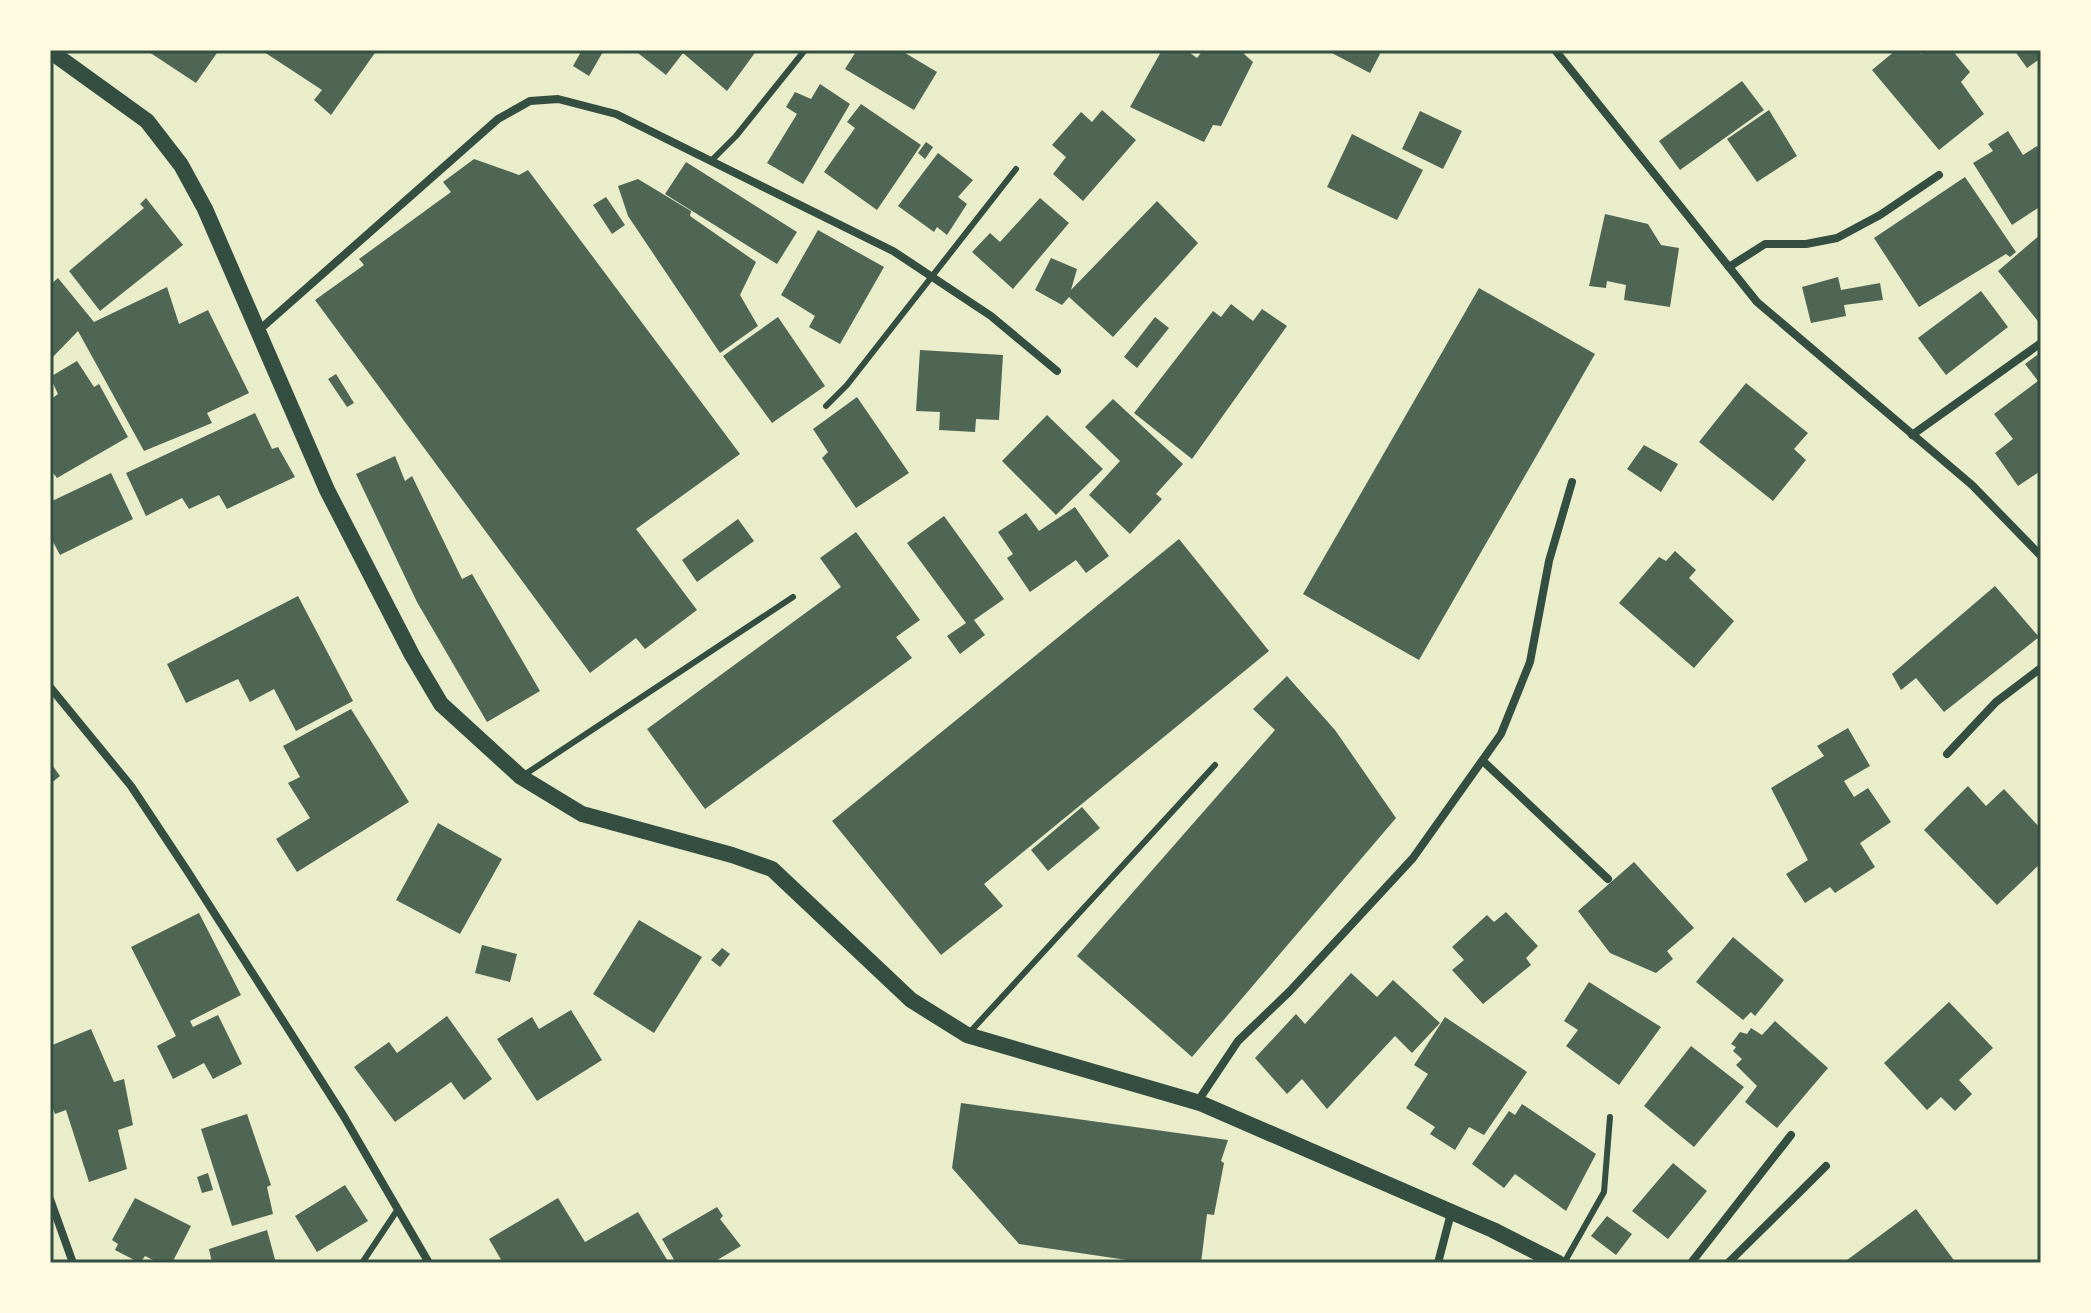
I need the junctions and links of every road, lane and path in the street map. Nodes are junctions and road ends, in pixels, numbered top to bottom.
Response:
1 (805, 50) edge
2 (1555, 50) edge
3 (50, 51) edge
4 (711, 161) junction
5 (1016, 169) dead end
6 (1939, 175) dead end
7 (1729, 267) junction
8 (932, 276) junction
9 (257, 331) junction
10 (2041, 343) edge
11 (1057, 371) dead end
12 (826, 406) dead end
13 (1912, 435) junction
14 (1572, 482) dead end
15 (2041, 556) edge
16 (793, 597) dead end
17 (2041, 668) edge
18 (50, 687) edge
19 (1947, 754) dead end
20 (1483, 761) junction
21 (1215, 765) dead end
22 (521, 777) junction
23 (1608, 879) dead end
24 (967, 1035) junction
25 (1197, 1102) junction
26 (1610, 1117) dead end
27 (1791, 1135) dead end
28 (1826, 1166) dead end
29 (50, 1199) edge
30 (398, 1209) junction
31 (1451, 1212) junction
32 (73, 1263) edge
33 (362, 1263) edge
34 (429, 1263) edge
35 (1438, 1263) edge
36 (1561, 1263) edge
37 (1691, 1263) edge
38 (1728, 1263) edge

1 - 4 lane
2 - 7 street
3 - 9 main road
4 - 8 street
4 - 9 street
5 - 8 lane
6 - 7 street
7 - 13 street
8 - 11 street
8 - 12 lane
9 - 22 main road
10 - 13 street
13 - 15 street
14 - 20 street
16 - 22 lane
17 - 19 street
18 - 30 street
20 - 23 street
20 - 25 street
21 - 24 lane
22 - 24 main road
24 - 25 main road
25 - 31 main road
26 - 36 lane
27 - 37 street
28 - 38 street
29 - 32 street
30 - 33 lane
30 - 34 street
31 - 35 street
31 - 36 main road

